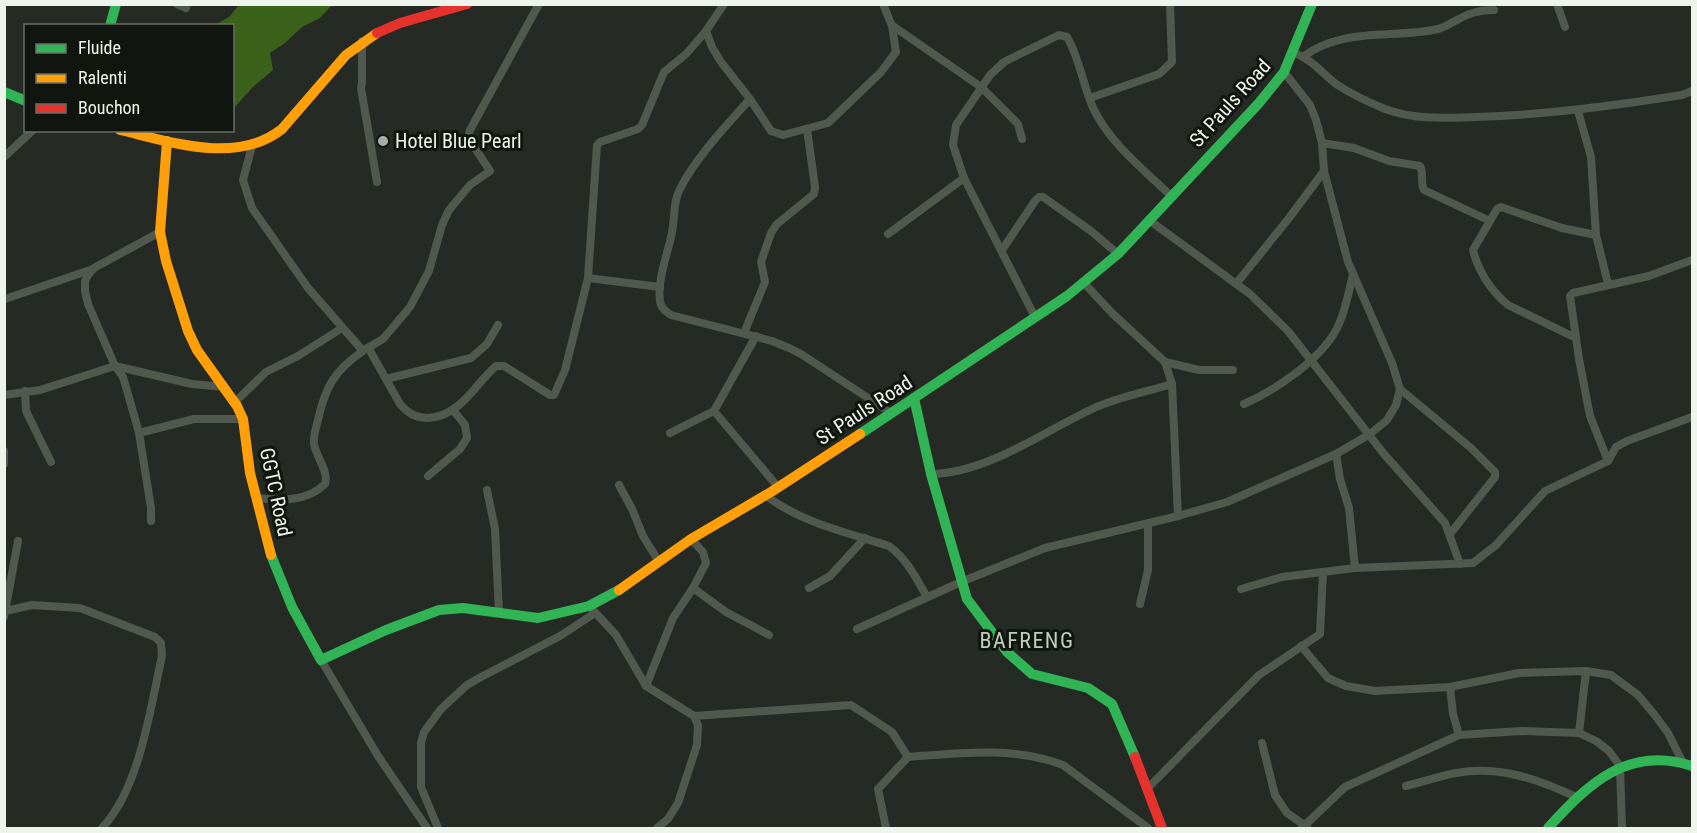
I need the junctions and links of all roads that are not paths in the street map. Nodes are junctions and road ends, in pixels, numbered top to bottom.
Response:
1 (116, 4) edge
2 (177, 4) edge
3 (467, 4) edge
4 (539, 4) edge
5 (724, 4) edge
6 (883, 4) edge
7 (1170, 4) edge
8 (1312, 4) edge
9 (1557, 4) edge
10 (186, 8) dead end
11 (1494, 10) dead end
12 (111, 24) edge
13 (892, 26) junction
14 (1565, 27) dead end
15 (705, 31) junction
16 (362, 41) junction
17 (1292, 52) junction
18 (1304, 56) junction
19 (1284, 72) junction
20 (981, 87) junction
21 (1692, 91) edge
22 (4, 92) edge
23 (1090, 98) junction
24 (750, 99) junction
25 (24, 100) edge
26 (1578, 111) junction
27 (807, 129) junction
28 (31, 132) edge
29 (125, 132) edge
30 (1022, 139) dead end
31 (167, 141) junction
32 (1322, 143) junction
33 (252, 146) junction
34 (4, 157) edge
35 (1324, 171) junction
36 (964, 178) junction
37 (377, 182) dead end
38 (1171, 196) junction
39 (1149, 220) junction
40 (1490, 221) junction
41 (160, 232) junction
42 (888, 234) dead end
43 (1596, 235) junction
44 (1002, 250) junction
45 (1118, 254) junction
46 (1692, 262) edge
47 (94, 268) junction
48 (1353, 273) junction
49 (588, 278) junction
50 (1084, 283) junction
51 (1236, 284) junction
52 (1608, 284) junction
53 (660, 287) junction
54 (5, 299) edge
55 (1035, 317) junction
56 (498, 325) dead end
57 (342, 328) junction
58 (744, 333) junction
59 (756, 336) junction
60 (1576, 338) junction
61 (366, 350) junction
62 (1312, 360) junction
63 (1165, 362) junction
64 (115, 366) junction
65 (1233, 370) dead end
66 (386, 379) junction
67 (1172, 384) junction
68 (224, 387) junction
69 (1400, 389) junction
70 (25, 391) junction
71 (4, 395) edge
72 (914, 398) junction
73 (235, 402) junction
74 (1244, 404) dead end
75 (453, 410) junction
76 (714, 411) junction
77 (891, 413) junction
78 (1692, 417) edge
79 (243, 419) junction
80 (139, 433) junction
81 (670, 433) dead end
82 (1370, 434) junction
83 (4, 451) edge
84 (1336, 454) junction
85 (1608, 461) junction
86 (51, 462) dead end
87 (4, 464) edge
88 (931, 474) junction
89 (428, 476) dead end
90 (619, 485) dead end
91 (778, 487) junction
92 (487, 490) dead end
93 (765, 495) junction
94 (256, 498) junction
95 (1178, 516) junction
96 (151, 521) dead end
97 (1148, 524) junction
98 (1450, 534) junction
99 (865, 538) junction
100 (692, 539) junction
101 (18, 541) dead end
102 (659, 562) junction
103 (1460, 564) junction
104 (1355, 568) junction
105 (1323, 572) junction
106 (961, 582) junction
107 (693, 588) junction
108 (808, 588) dead end
109 (1241, 589) dead end
110 (927, 597) junction
111 (1140, 604) dead end
112 (592, 609) junction
113 (499, 612) junction
114 (5, 614) edge
115 (857, 629) dead end
116 (769, 635) dead end
117 (1301, 646) junction
118 (321, 660) junction
119 (1586, 671) junction
120 (646, 686) junction
121 (1450, 687) junction
122 (694, 716) junction
123 (1579, 733) junction
124 (1459, 735) junction
125 (1262, 743) dead end
126 (908, 757) junction
127 (1688, 764) edge
128 (1620, 766) junction
129 (1407, 786) dead end
130 (1147, 789) junction
131 (1576, 797) junction
132 (1306, 827) edge
133 (102, 828) edge
134 (427, 828) edge
135 (438, 828) edge
136 (657, 828) edge
137 (886, 828) edge
138 (1148, 828) edge
139 (1162, 828) edge
140 (1548, 828) edge
141 (1622, 828) edge

1 - 12 main road
2 - 10 street
3 - 16 main road
4 - 61 street
5 - 15 street
6 - 13 street
7 - 23 street
8 - 17 main road, St Pauls Road
9 - 14 street
11 - 18 street
13 - 20 street
13 - 27 street
15 - 24 street
15 - 49 street
16 - 33 main road
16 - 37 street
17 - 18 street
17 - 19 main road, St Pauls Road
18 - 26 street
19 - 32 street
19 - 38 main road, St Pauls Road
20 - 23 street
20 - 30 street
20 - 36 street
21 - 26 street
22 - 25 main road
23 - 38 street
24 - 27 street
24 - 53 street
26 - 43 street
27 - 58 street
28 - 34 street
29 - 31 main road
31 - 33 main road
31 - 41 main road, GGTC Road
32 - 35 street
32 - 40 street
33 - 57 street
35 - 48 street
35 - 51 street
36 - 42 street
36 - 44 street
38 - 39 main road, St Pauls Road
39 - 45 main road, St Pauls Road
39 - 51 street
40 - 43 street
40 - 60 street
41 - 47 street
41 - 68 main road, GGTC Road
43 - 52 street
44 - 45 street
44 - 55 street
45 - 50 main road, St Pauls Road
46 - 52 street
47 - 54 street
47 - 64 street
48 - 62 street
48 - 69 street
49 - 53 street
49 - 75 street
50 - 55 main road, St Pauls Road
50 - 63 street
51 - 62 street
52 - 60 street
53 - 58 street
55 - 72 main road, St Pauls Road
56 - 66 street
57 - 61 street
57 - 73 street
58 - 59 street
59 - 76 street
59 - 77 street
60 - 85 street
61 - 66 street
61 - 94 street
62 - 74 street
62 - 82 street
63 - 65 street
63 - 67 street
64 - 68 street
64 - 70 street
64 - 80 street
66 - 75 street
67 - 88 street
67 - 95 street
68 - 73 main road, GGTC Road
69 - 82 street
69 - 98 street
70 - 71 street
70 - 86 street
72 - 77 main road, St Pauls Road
72 - 88 main road
73 - 79 main road, GGTC Road
75 - 89 street
76 - 81 street
76 - 91 street
77 - 91 main road, St Pauls Road
78 - 85 street
79 - 80 street
79 - 94 main road, GGTC Road
80 - 96 street
82 - 84 street
82 - 98 street
83 - 87 street
84 - 95 street
84 - 104 street
85 - 103 street
88 - 106 main road
90 - 102 street
91 - 93 main road, St Pauls Road
92 - 113 street
93 - 99 street
93 - 100 main road, St Pauls Road
94 - 118 main road, GGTC Road
95 - 97 street
97 - 106 street
97 - 111 street
98 - 103 street
99 - 108 street
99 - 110 street
100 - 102 main road, St Pauls Road
100 - 107 street
101 - 114 street
102 - 112 main road, St Pauls Road
103 - 104 street
104 - 105 street
105 - 109 street
105 - 117 street
106 - 110 street
106 - 130 main road
107 - 116 street
107 - 120 street
110 - 115 street
112 - 113 main road, St Pauls Road
112 - 120 street
112 - 135 street
113 - 118 main road, St Pauls Road
114 - 133 street
117 - 121 street
117 - 130 street
118 - 134 street, GGTC Road
119 - 121 street
119 - 123 street
119 - 127 street
120 - 122 street
121 - 124 street
122 - 126 street
122 - 136 street
123 - 124 street
123 - 128 street
124 - 132 street
125 - 132 street
126 - 137 street
126 - 138 street
127 - 128 main road
128 - 131 main road
128 - 141 street
129 - 131 street
130 - 139 main road
131 - 140 main road

